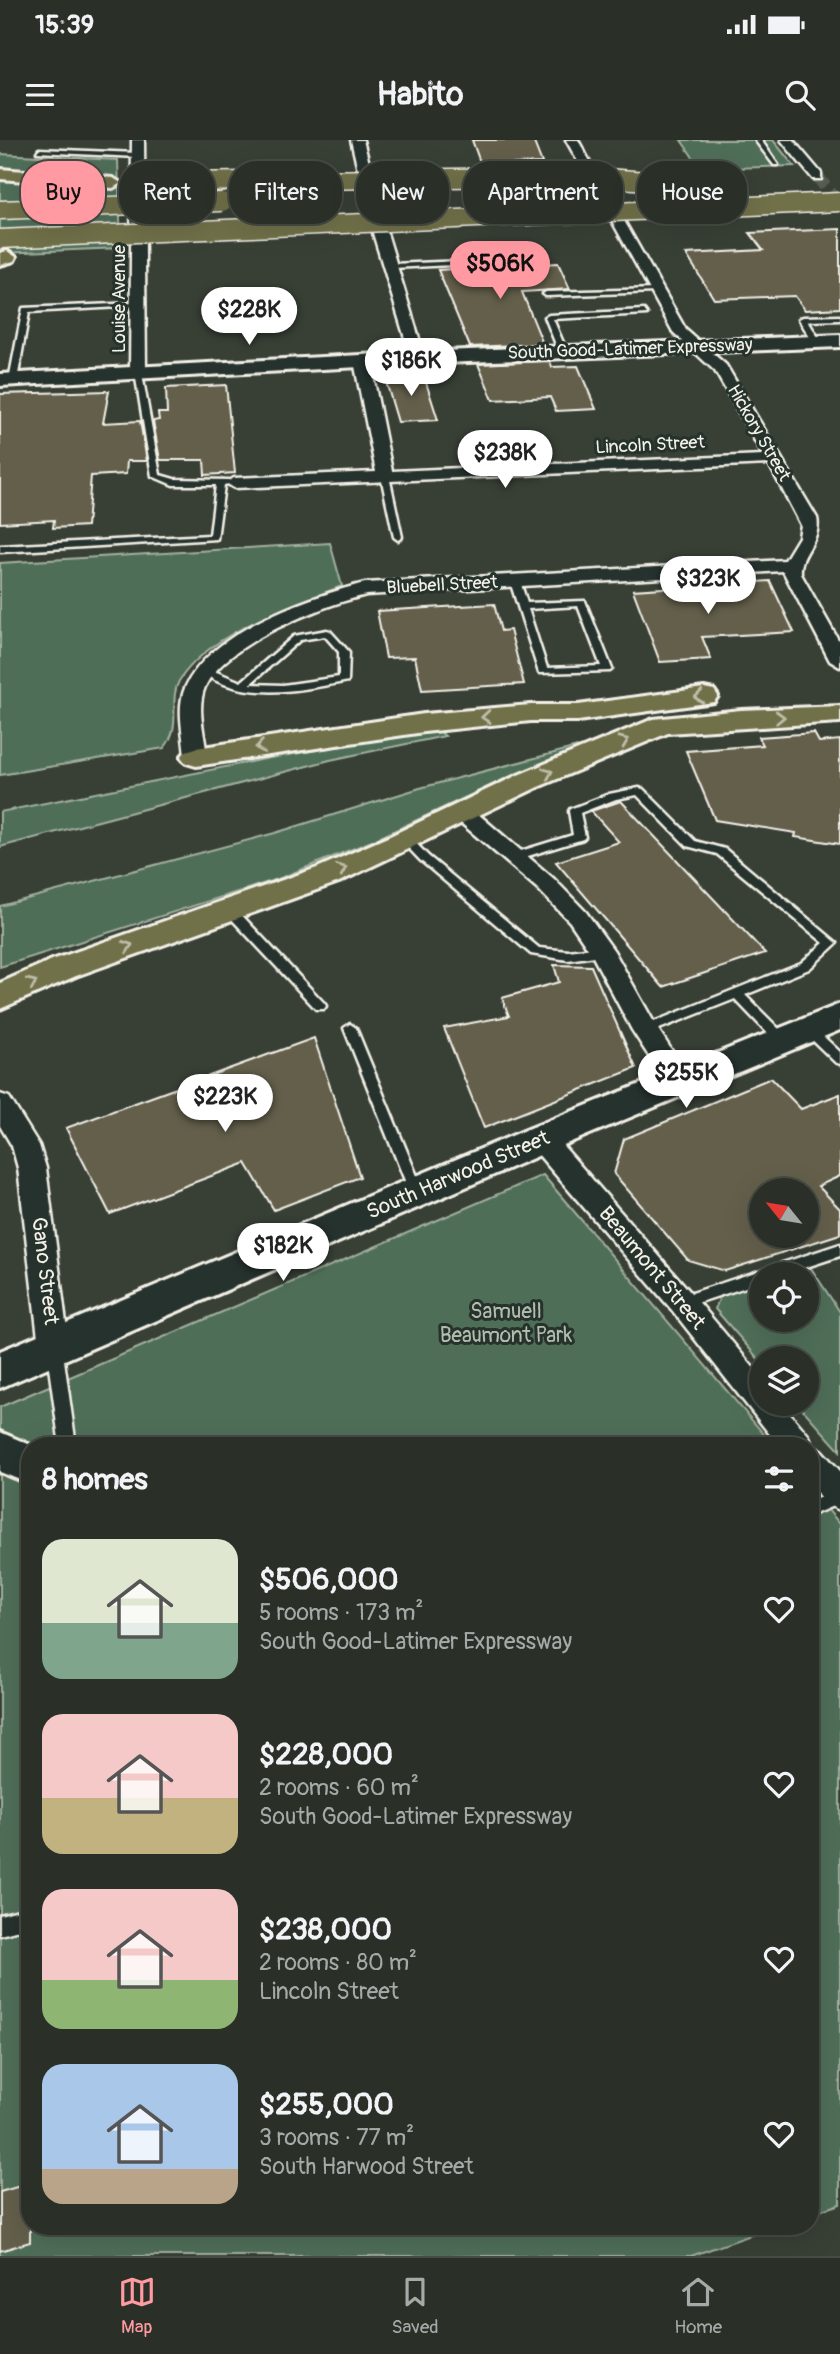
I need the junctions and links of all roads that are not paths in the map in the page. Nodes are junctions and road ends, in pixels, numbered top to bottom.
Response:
1 (138, 140) edge
2 (357, 140) edge
3 (572, 140) edge
4 (758, 140) edge
5 (787, 140) edge
6 (39, 151) dead end
7 (137, 155) junction
8 (584, 161) tunnel mouth
9 (776, 164) dead end
10 (0, 174) edge
11 (817, 176) tunnel mouth
12 (21, 180) edge
13 (21, 183) edge
14 (105, 183) edge
15 (0, 187) edge
16 (787, 187) dead end
17 (840, 189) edge
18 (355, 197) dead end
19 (229, 202) edge
20 (840, 202) edge
21 (0, 210) edge
22 (449, 220) edge
23 (0, 223) edge
24 (363, 224) edge
25 (378, 224) edge
26 (620, 224) tunnel mouth
27 (0, 239) edge
28 (4, 258) edge
29 (510, 261) dead end
30 (392, 266) junction
31 (656, 290) junction
32 (546, 294) dead end
33 (136, 304) junction
34 (644, 312) dead end
35 (840, 318) edge
36 (840, 341) edge
37 (817, 342) junction
38 (698, 346) junction
39 (563, 352) junction
40 (418, 358) junction
41 (362, 361) junction
42 (138, 374) junction
43 (7, 380) edge
44 (775, 459) junction
45 (385, 476) junction
46 (227, 483) junction
47 (398, 537) dead end
48 (0, 549) edge
49 (791, 565) junction
50 (515, 581) junction
51 (523, 606) junction
52 (840, 661) edge
53 (205, 671) junction
54 (244, 684) junction
55 (840, 688) edge
56 (840, 714) edge
57 (196, 757) joint
58 (462, 812) junction
59 (407, 840) junction
60 (515, 856) junction
61 (231, 911) junction
62 (602, 951) junction
63 (736, 993) junction
64 (0, 997) edge
65 (320, 1006) dead end
66 (350, 1028) dead end
67 (810, 1029) edge
68 (645, 1030) junction
69 (840, 1059) edge
70 (679, 1082) junction
71 (3, 1113) edge
72 (541, 1139) junction
73 (418, 1193) junction
74 (840, 1250) edge
75 (804, 1262) edge
76 (749, 1280) edge
77 (682, 1302) junction
78 (54, 1346) junction
79 (0, 1370) edge
80 (749, 1384) edge
81 (775, 1416) edge
82 (67, 1437) edge
83 (792, 1437) edge
84 (0, 1451) edge
85 (21, 1461) edge
86 (819, 1470) edge
87 (840, 1495) edge
88 (819, 1505) edge
89 (21, 1919) edge
90 (0, 1925) edge

1 - 7 street, Louise Avenue
2 - 30 street
3 - 8 street
4 - 9 lane
5 - 11 street
6 - 7 lane
7 - 33 street, Louise Avenue
10 - 12 main road
13 - 15 main road
14 - 18 main road, bridge
16 - 17 main road
19 - 21 main road, bridge
20 - 22 main road, bridge
20 - 23 main road, bridge
24 - 27 main road, bridge
25 - 28 main road, bridge
26 - 31 street, Hickory Street
29 - 30 lane
30 - 40 street
31 - 32 lane
31 - 38 street, Hickory Street
33 - 42 street, Louise Avenue
33 - 43 lane
34 - 39 lane
35 - 37 lane
36 - 37 main road, South Good-Latimer Expressway
37 - 38 main road, South Good-Latimer Expressway
38 - 39 main road, South Good-Latimer Expressway
38 - 44 street, Hickory Street
39 - 40 main road, South Good-Latimer Expressway
40 - 41 main road, South Good-Latimer Expressway
41 - 42 main road, South Good-Latimer Expressway
41 - 45 street
42 - 43 main road, South Good-Latimer Expressway
42 - 46 lane
44 - 45 street, Lincoln Street
44 - 49 street, Hickory Street
45 - 46 street, Lincoln Street
45 - 47 lane
46 - 48 lane
49 - 50 street, Bluebell Street
49 - 52 street
50 - 51 lane
50 - 53 street, Bluebell Street
51 - 51 lane
53 - 54 lane
53 - 57 street
54 - 54 lane
55 -> 57 main road
58 -> 56 main road
58 - 59 main road
58 - 60 street
61 -> 59 main road
59 - 62 lane
60 - 62 street
60 - 63 lane
64 -> 61 main road
61 - 65 lane
62 - 68 street
63 - 67 lane
63 - 68 lane
66 - 73 lane
67 - 69 lane
67 - 70 main road, South Harwood Street
68 - 70 street
70 - 72 main road, South Harwood Street
71 - 78 street, Gano Street
72 - 73 main road, South Harwood Street
72 - 77 street, Beaumont Street
73 - 78 main road, South Harwood Street
74 - 75 lane
76 - 77 lane
77 - 80 street, Beaumont Street
78 - 79 main road, South Harwood Street
78 - 82 lane, Gano Street
81 - 83 street, Beaumont Street
84 - 85 main road
86 - 87 street
87 - 88 lane
89 - 90 lane

